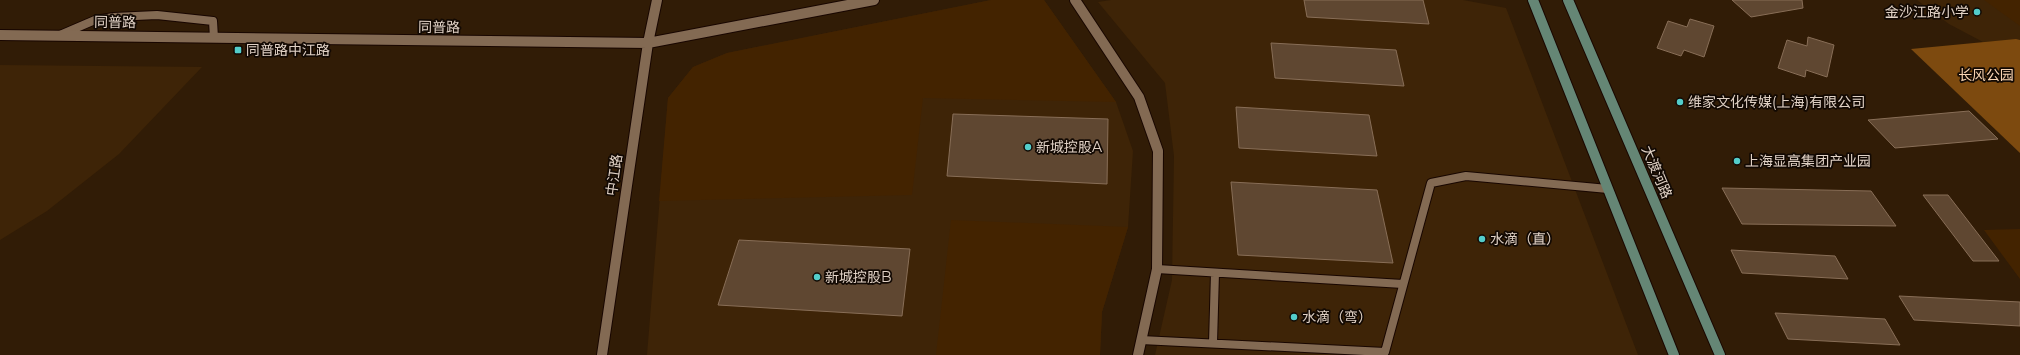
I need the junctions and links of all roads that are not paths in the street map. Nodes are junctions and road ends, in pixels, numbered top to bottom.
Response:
1 (657, 0) edge
2 (874, 0) edge
3 (1075, 0) edge
4 (1533, 0) edge
5 (1568, 0) edge
6 (0, 35) edge
7 (57, 36) junction
8 (214, 38) junction
9 (648, 44) junction
10 (1608, 189) junction
11 (1157, 270) junction
12 (1216, 273) junction
13 (1403, 284) junction
14 (1141, 340) junction
15 (1213, 343) junction
16 (602, 355) edge
17 (1138, 355) edge
18 (1674, 355) edge
19 (1720, 355) edge

1 - 9 street, 中江路
2 - 9 street, 同普路
3 - 11 street
4 - 10 main road
5 - 19 main road, 大渡河路
6 - 7 street, 同普路
7 - 8 street, 同普路
7 - 8 lane
8 - 9 street, 同普路
9 - 16 street, 中江路
10 - 13 lane
10 - 18 main road
11 - 12 lane
11 - 14 street
12 - 13 lane
12 - 15 lane
13 - 15 lane
14 - 15 lane
14 - 17 street

